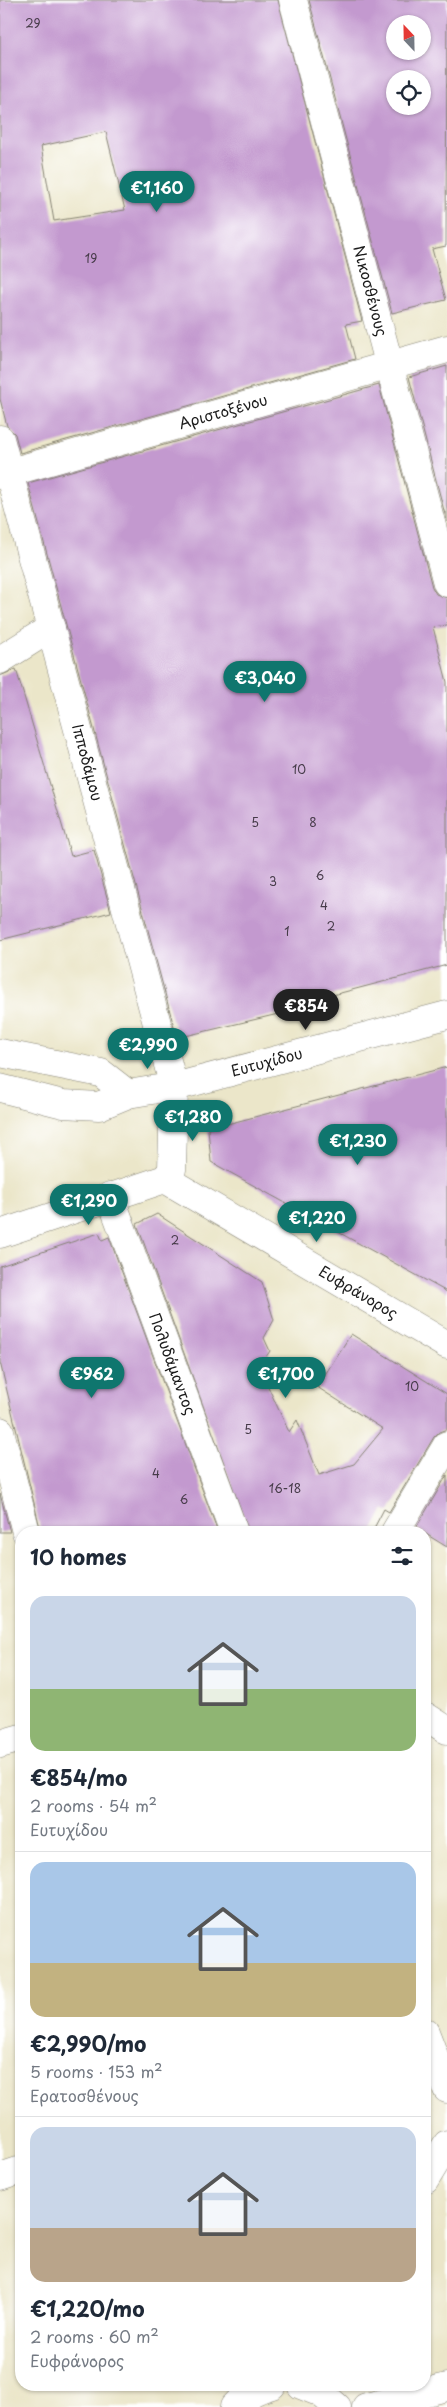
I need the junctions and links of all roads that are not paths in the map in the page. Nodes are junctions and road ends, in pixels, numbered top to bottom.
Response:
1 (293, 0) edge
2 (447, 349) edge
3 (390, 365) junction
4 (0, 439) edge
5 (4, 474) edge
6 (447, 583) edge
7 (51, 628) junction
8 (0, 660) edge
9 (447, 1015) edge
10 (0, 1053) edge
11 (174, 1087) junction
12 (0, 1088) edge
13 (128, 1094) junction
14 (165, 1179) junction
15 (110, 1196) junction
16 (0, 1234) edge
17 (447, 1345) edge
18 (0, 1431) edge
19 (447, 1445) edge
20 (24, 1526) edge
21 (232, 1526) edge
22 (399, 1526) edge
23 (431, 1720) edge
24 (447, 1730) edge
25 (15, 1740) edge
26 (0, 1744) edge
27 (431, 2048) edge
28 (447, 2089) edge
29 (447, 2144) edge
30 (431, 2170) edge
31 (15, 2172) edge
32 (0, 2177) edge
33 (447, 2386) edge
34 (431, 2390) edge
35 (255, 2391) edge
36 (314, 2391) edge
37 (428, 2391) edge
38 (234, 2407) edge
39 (337, 2407) edge
40 (366, 2407) edge

1 - 3 street, Νικοσθένους
2 - 3 street, Αριστοξένου
3 - 5 street, Αριστοξένου
3 - 6 street, Νικοσθένους
4 - 5 street, Ιπποδάμου
5 - 7 street, Ιπποδάμου
7 - 8 street
7 - 11 street, Ιπποδάμου
9 - 11 street, Ευτυχίδου
10 - 13 street
11 - 13 street, Ευτυχίδου
11 - 14 street, Ιπποδάμου
12 - 13 street, Ευτυχίδου
14 - 15 street
14 - 17 street, Ευφράνορος
15 - 16 street
15 - 21 street, Πολυδάμαντος
18 - 20 street
19 - 22 street
23 - 24 street
25 - 26 street
27 - 28 street
29 - 30 street
31 - 32 street
33 - 34 street
35 - 38 street
36 - 39 street
37 - 40 street

